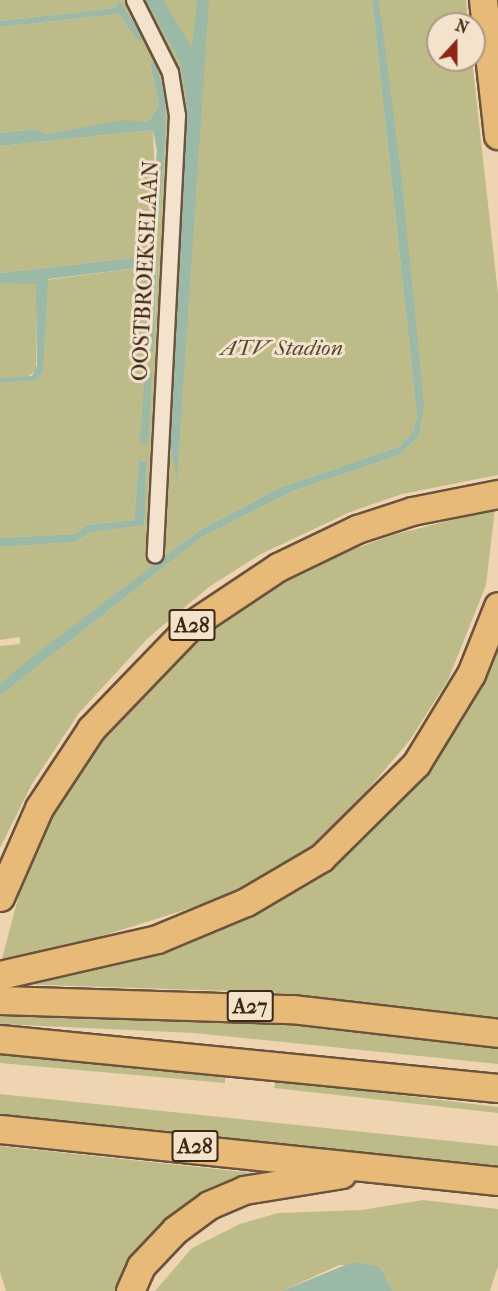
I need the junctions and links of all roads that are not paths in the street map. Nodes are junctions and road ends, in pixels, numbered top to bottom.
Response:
1 (134, 0) edge
2 (483, 0) edge
3 (498, 135) edge
4 (498, 494) edge
5 (155, 554) dead end
6 (498, 606) edge
7 (0, 897) edge
8 (0, 975) edge
9 (0, 1000) edge
10 (498, 1033) edge
11 (0, 1039) edge
12 (498, 1088) edge
13 (0, 1129) edge
14 (389, 1168) junction
15 (498, 1181) edge
16 (130, 1291) edge

1 - 5 street, OOSTBROEKSELAAN
2 - 3 highway
4 - 7 highway, A28
6 - 8 highway
9 - 10 highway, A27
11 - 12 highway
13 - 14 highway, A28
14 - 15 highway, A28
14 - 16 highway

